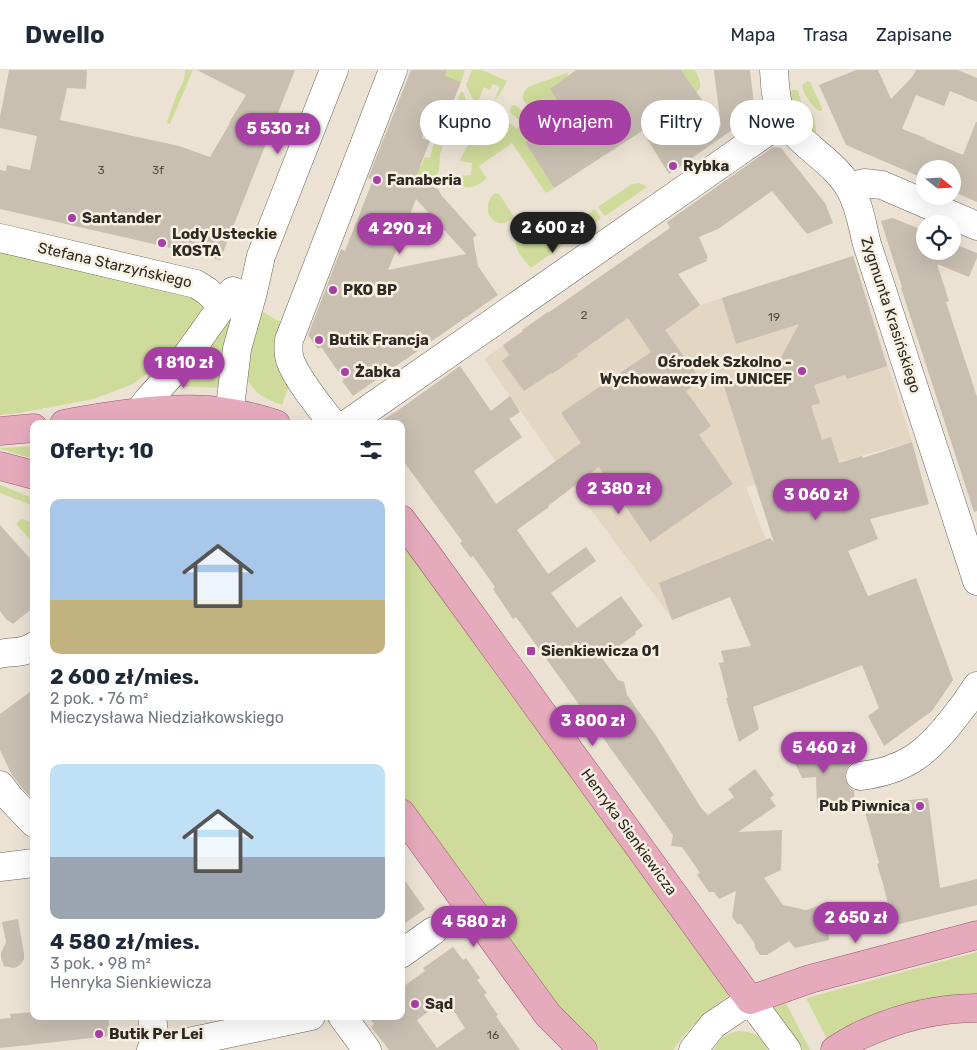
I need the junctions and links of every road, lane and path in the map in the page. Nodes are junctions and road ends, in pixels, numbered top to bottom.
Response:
1 (334, 70) edge
2 (393, 70) edge
3 (774, 70) edge
4 (776, 100) edge
5 (748, 145) edge
6 (808, 145) edge
7 (850, 188) junction
8 (977, 226) edge
9 (0, 238) edge
10 (261, 256) junction
11 (223, 306) junction
12 (134, 418) edge
13 (229, 418) edge
14 (88, 420) edge
15 (262, 420) edge
16 (330, 420) edge
17 (352, 420) edge
18 (30, 428) edge
19 (0, 431) edge
20 (0, 466) edge
21 (30, 474) edge
22 (405, 524) edge
23 (977, 581) edge
24 (30, 648) edge
25 (0, 654) edge
26 (977, 686) edge
27 (860, 776) dead end
28 (0, 785) edge
29 (405, 818) edge
30 (30, 819) edge
31 (30, 863) edge
32 (0, 867) edge
33 (433, 931) dead end
34 (977, 934) edge
35 (405, 951) edge
36 (750, 1000) junction
37 (977, 1008) edge
38 (152, 1020) edge
39 (292, 1020) edge
40 (345, 1020) edge
41 (887, 1024) junction
42 (151, 1050) edge
43 (156, 1050) edge
44 (367, 1050) edge
45 (583, 1050) edge
46 (693, 1050) edge
47 (786, 1050) edge
48 (835, 1050) edge
49 (880, 1050) edge

1 - 10 street
2 - 16 street
3 - 4 street, Zygmunta Krasińskiego
5 - 17 street
6 - 7 street, Zygmunta Krasińskiego
7 - 8 street
7 - 23 street, Zygmunta Krasińskiego
9 - 11 street, Stefana Starzyńskiego
10 - 11 street
10 - 13 street
11 - 12 street
12 - 13 main road
12 - 14 main road
13 - 15 main road
18 - 19 main road
20 - 21 main road
22 - 36 main road, Henryka Sienkiewicza
24 - 25 street
26 - 27 street
28 - 30 street
29 - 45 main road
31 - 32 street
33 - 35 street
34 - 36 main road
36 - 46 street
36 - 47 street
37 - 41 main road
38 - 43 street
39 - 43 street
40 - 44 street
41 - 48 main road
41 - 49 main road
42 - 43 street

